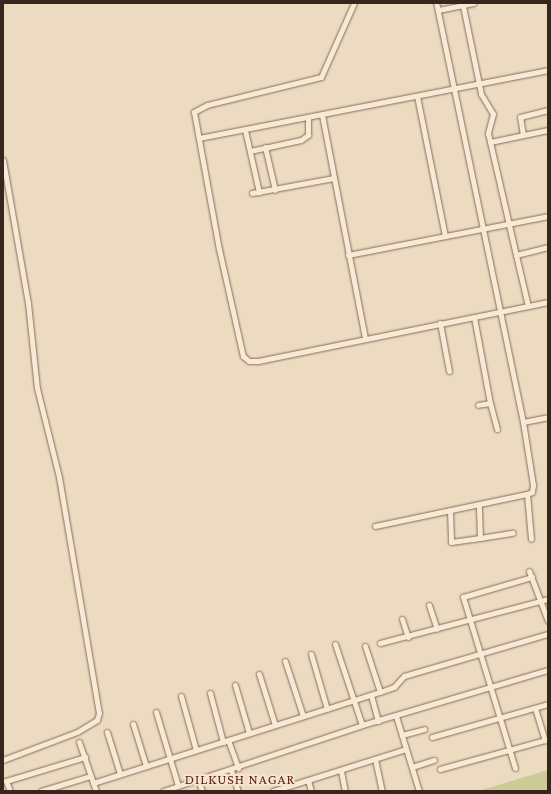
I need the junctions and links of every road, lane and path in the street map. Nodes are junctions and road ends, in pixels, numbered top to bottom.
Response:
1 (354, 3) edge
2 (436, 3) edge
3 (473, 3) edge
4 (463, 6) junction
5 (438, 10) junction
6 (548, 70) edge
7 (480, 85) junction
8 (454, 88) junction
9 (417, 96) junction
10 (548, 110) edge
11 (322, 115) junction
12 (308, 117) junction
13 (246, 130) junction
14 (548, 130) edge
15 (523, 135) junction
16 (199, 138) junction
17 (490, 142) junction
18 (266, 147) junction
19 (250, 151) junction
20 (3, 160) edge
21 (334, 178) junction
22 (275, 190) junction
23 (259, 192) junction
24 (252, 193) dead end
25 (548, 216) edge
26 (507, 224) junction
27 (483, 229) junction
28 (445, 236) junction
29 (548, 247) edge
30 (348, 255) junction
31 (516, 255) junction
32 (548, 302) edge
33 (528, 306) junction
34 (500, 311) junction
35 (474, 317) junction
36 (440, 323) junction
37 (364, 339) junction
38 (449, 371) dead end
39 (490, 403) junction
40 (478, 406) dead end
41 (548, 417) edge
42 (523, 422) junction
43 (497, 429) dead end
44 (527, 494) junction
45 (479, 505) junction
46 (450, 510) junction
47 (375, 526) dead end
48 (513, 533) dead end
49 (480, 538) junction
50 (531, 539) dead end
51 (529, 571) dead end
52 (532, 577) junction
53 (548, 599) edge
54 (542, 601) junction
55 (429, 605) dead end
56 (402, 619) dead end
57 (471, 620) junction
58 (548, 621) edge
59 (437, 629) junction
60 (548, 634) edge
61 (408, 636) junction
62 (380, 643) dead end
63 (335, 644) dead end
64 (365, 646) dead end
65 (480, 652) junction
66 (310, 654) dead end
67 (285, 661) dead end
68 (548, 670) edge
69 (260, 674) dead end
70 (235, 685) dead end
71 (491, 688) junction
72 (380, 692) junction
73 (210, 693) dead end
74 (371, 695) junction
75 (181, 696) dead end
76 (354, 700) junction
77 (548, 704) edge
78 (534, 708) junction
79 (327, 709) junction
80 (156, 712) dead end
81 (303, 716) junction
82 (396, 716) junction
83 (500, 719) junction
84 (378, 721) junction
85 (133, 724) dead end
86 (275, 725) junction
87 (362, 725) junction
88 (424, 728) dead end
89 (107, 732) dead end
90 (249, 733) junction
91 (402, 735) junction
92 (432, 737) dead end
93 (546, 740) edge
94 (225, 741) junction
95 (79, 742) dead end
96 (406, 749) junction
97 (510, 749) junction
98 (196, 750) junction
99 (85, 757) junction
100 (169, 758) junction
101 (374, 759) junction
102 (3, 760) edge
103 (434, 760) dead end
104 (146, 766) junction
105 (412, 767) junction
106 (238, 768) junction
107 (515, 768) dead end
108 (440, 769) dead end
109 (231, 770) junction
110 (341, 771) junction
111 (120, 774) junction
112 (90, 776) junction
113 (198, 780) junction
114 (308, 780) junction
115 (93, 783) junction
116 (178, 786) junction
117 (10, 791) edge
118 (41, 791) edge
119 (96, 791) edge
120 (163, 791) edge
121 (202, 791) edge
122 (238, 791) edge
123 (275, 791) edge
124 (311, 791) edge
125 (345, 791) edge
126 (382, 791) edge
127 (419, 791) edge

1 - 16 street
2 - 5 street
3 - 4 street
4 - 5 street
4 - 7 street
5 - 8 street
6 - 7 street
7 - 8 street
7 - 17 street
8 - 9 street
8 - 27 street
9 - 11 street
9 - 28 street
10 - 15 street
11 - 12 street
11 - 21 street
12 - 13 street
12 - 18 street
13 - 16 street
13 - 19 street
14 - 15 street
15 - 17 street
16 - 37 street
17 - 26 street
18 - 19 street
18 - 22 street
19 - 23 street
20 - 102 street
21 - 22 street
21 - 30 street
22 - 23 street
23 - 24 street
25 - 26 street
26 - 27 street
26 - 31 street
27 - 28 street
27 - 34 street
28 - 30 street
29 - 31 street
30 - 37 street
31 - 33 street
32 - 33 street
33 - 34 street
34 - 35 street
34 - 42 street
35 - 36 street
35 - 39 street
36 - 37 street
36 - 38 street
39 - 40 street
39 - 43 street
41 - 42 street
42 - 44 street
44 - 45 street
44 - 50 street
45 - 46 street
45 - 49 street
46 - 47 street
46 - 49 street
48 - 49 street
51 - 52 street
52 - 54 street
52 - 57 street
53 - 54 street
54 - 57 street
54 - 58 street
55 - 59 street
56 - 61 street
57 - 59 street
57 - 65 street
59 - 61 street
60 - 65 street
61 - 62 street
63 - 76 street
64 - 72 street
65 - 71 street
65 - 72 street
66 - 79 street
67 - 81 street
68 - 71 street
69 - 86 street
70 - 90 street
71 - 82 street
71 - 83 street
72 - 74 street
73 - 94 street
74 - 76 street
74 - 84 street
75 - 98 street
76 - 79 street
76 - 87 street
77 - 78 street
78 - 83 street
78 - 93 street
79 - 81 street
80 - 100 street
81 - 86 street
82 - 84 street
82 - 91 street
83 - 92 street
83 - 97 street
84 - 87 street
85 - 104 street
86 - 90 street
87 - 106 street
88 - 91 street
89 - 111 street
90 - 94 street
91 - 96 street
93 - 97 street
94 - 98 street
94 - 106 street
95 - 99 street
96 - 101 street
96 - 105 street
97 - 107 street
97 - 108 street
98 - 100 street
99 - 112 street
99 - 117 street
100 - 104 street
100 - 116 street
101 - 110 street
101 - 126 street
103 - 105 street
104 - 111 street
105 - 127 street
106 - 109 street
109 - 113 street
109 - 122 street
110 - 114 street
110 - 125 street
111 - 115 street
112 - 115 street
112 - 118 street
113 - 116 street
113 - 121 street
114 - 123 street
114 - 124 street
115 - 119 street
116 - 120 street

